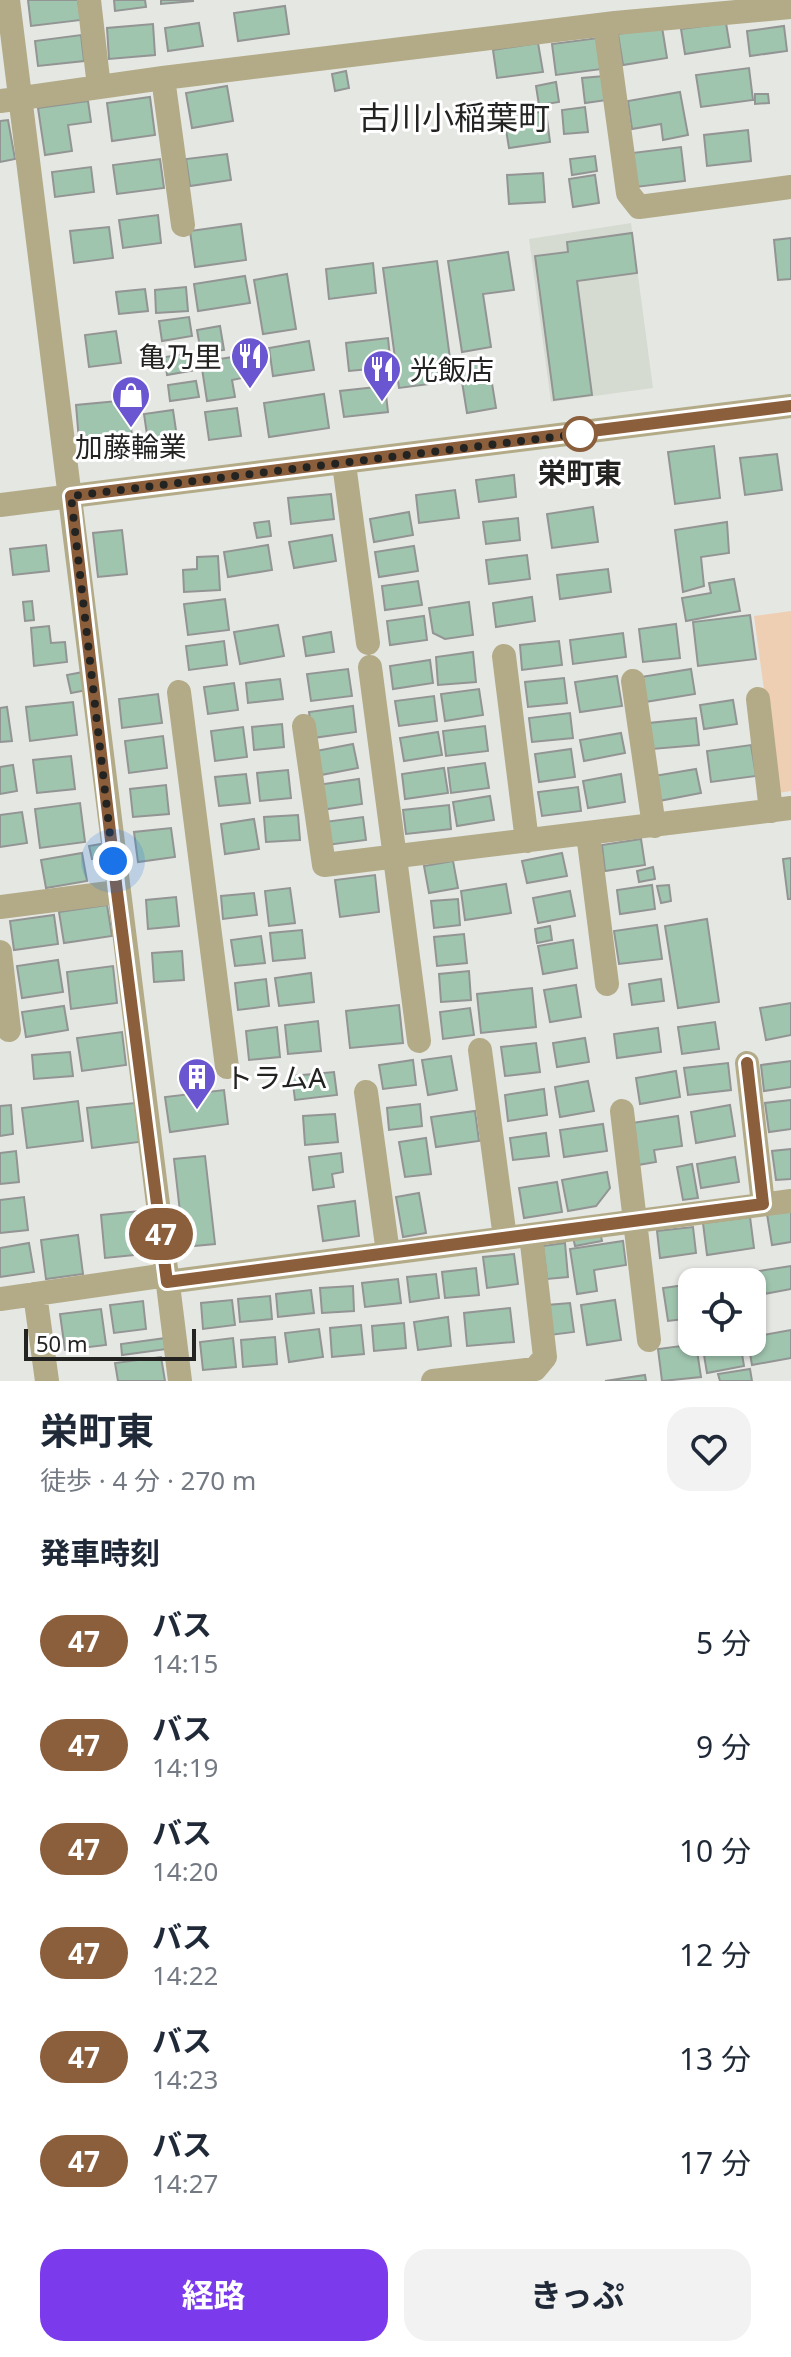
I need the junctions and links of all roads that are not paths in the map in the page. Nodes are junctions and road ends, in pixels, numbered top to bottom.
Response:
1 (8, 0) edge
2 (89, 0) edge
3 (739, 6) edge
4 (791, 7) edge
5 (611, 16) edge
6 (163, 78) junction
7 (99, 87) junction
8 (10, 100) edge
9 (791, 187) edge
10 (183, 225) dead end
11 (791, 406) edge
12 (344, 464) junction
13 (71, 496) junction
14 (0, 505) edge
15 (368, 643) dead end
16 (504, 656) dead end
17 (370, 667) dead end
18 (633, 681) dead end
19 (179, 692) dead end
20 (758, 699) dead end
21 (304, 726) dead end
22 (781, 810) edge
23 (654, 826) junction
24 (588, 834) junction
25 (527, 841) junction
26 (395, 857) junction
27 (117, 892) junction
28 (0, 907) edge
29 (0, 952) edge
30 (607, 984) dead end
31 (9, 1030) dead end
32 (419, 1041) dead end
33 (480, 1050) dead end
34 (747, 1063) dead end
35 (227, 1067) dead end
36 (366, 1092) dead end
37 (622, 1111) dead end
38 (791, 1201) edge
39 (763, 1204) junction
40 (635, 1221) junction
41 (531, 1235) junction
42 (505, 1238) junction
43 (388, 1253) junction
44 (167, 1278) junction
45 (35, 1294) junction
46 (0, 1299) edge
47 (649, 1340) dead end
48 (47, 1381) edge
49 (180, 1381) edge
50 (433, 1381) edge

1 - 8 street
2 - 7 street
3 - 4 street
3 - 5 street
5 - 6 street
5 - 9 street
6 - 7 street
6 - 10 street
7 - 8 street
8 - 13 street
11 - 12 street
12 - 13 street
12 - 15 street
13 - 14 street
13 - 27 street
16 - 25 street
17 - 26 street
18 - 23 street
19 - 35 street
20 - 22 street
21 - 26 street
22 - 23 street
23 - 24 street
24 - 25 street
24 - 30 street
25 - 26 street
26 - 32 street
27 - 28 street
27 - 44 street
29 - 31 street
33 - 42 street
34 - 39 street
36 - 43 street
37 - 40 street
38 - 39 street
39 - 40 street
40 - 41 street
40 - 47 street
41 - 42 street
41 - 50 street
42 - 43 street
43 - 44 street
44 - 45 street
44 - 49 street
45 - 46 street
45 - 48 street

